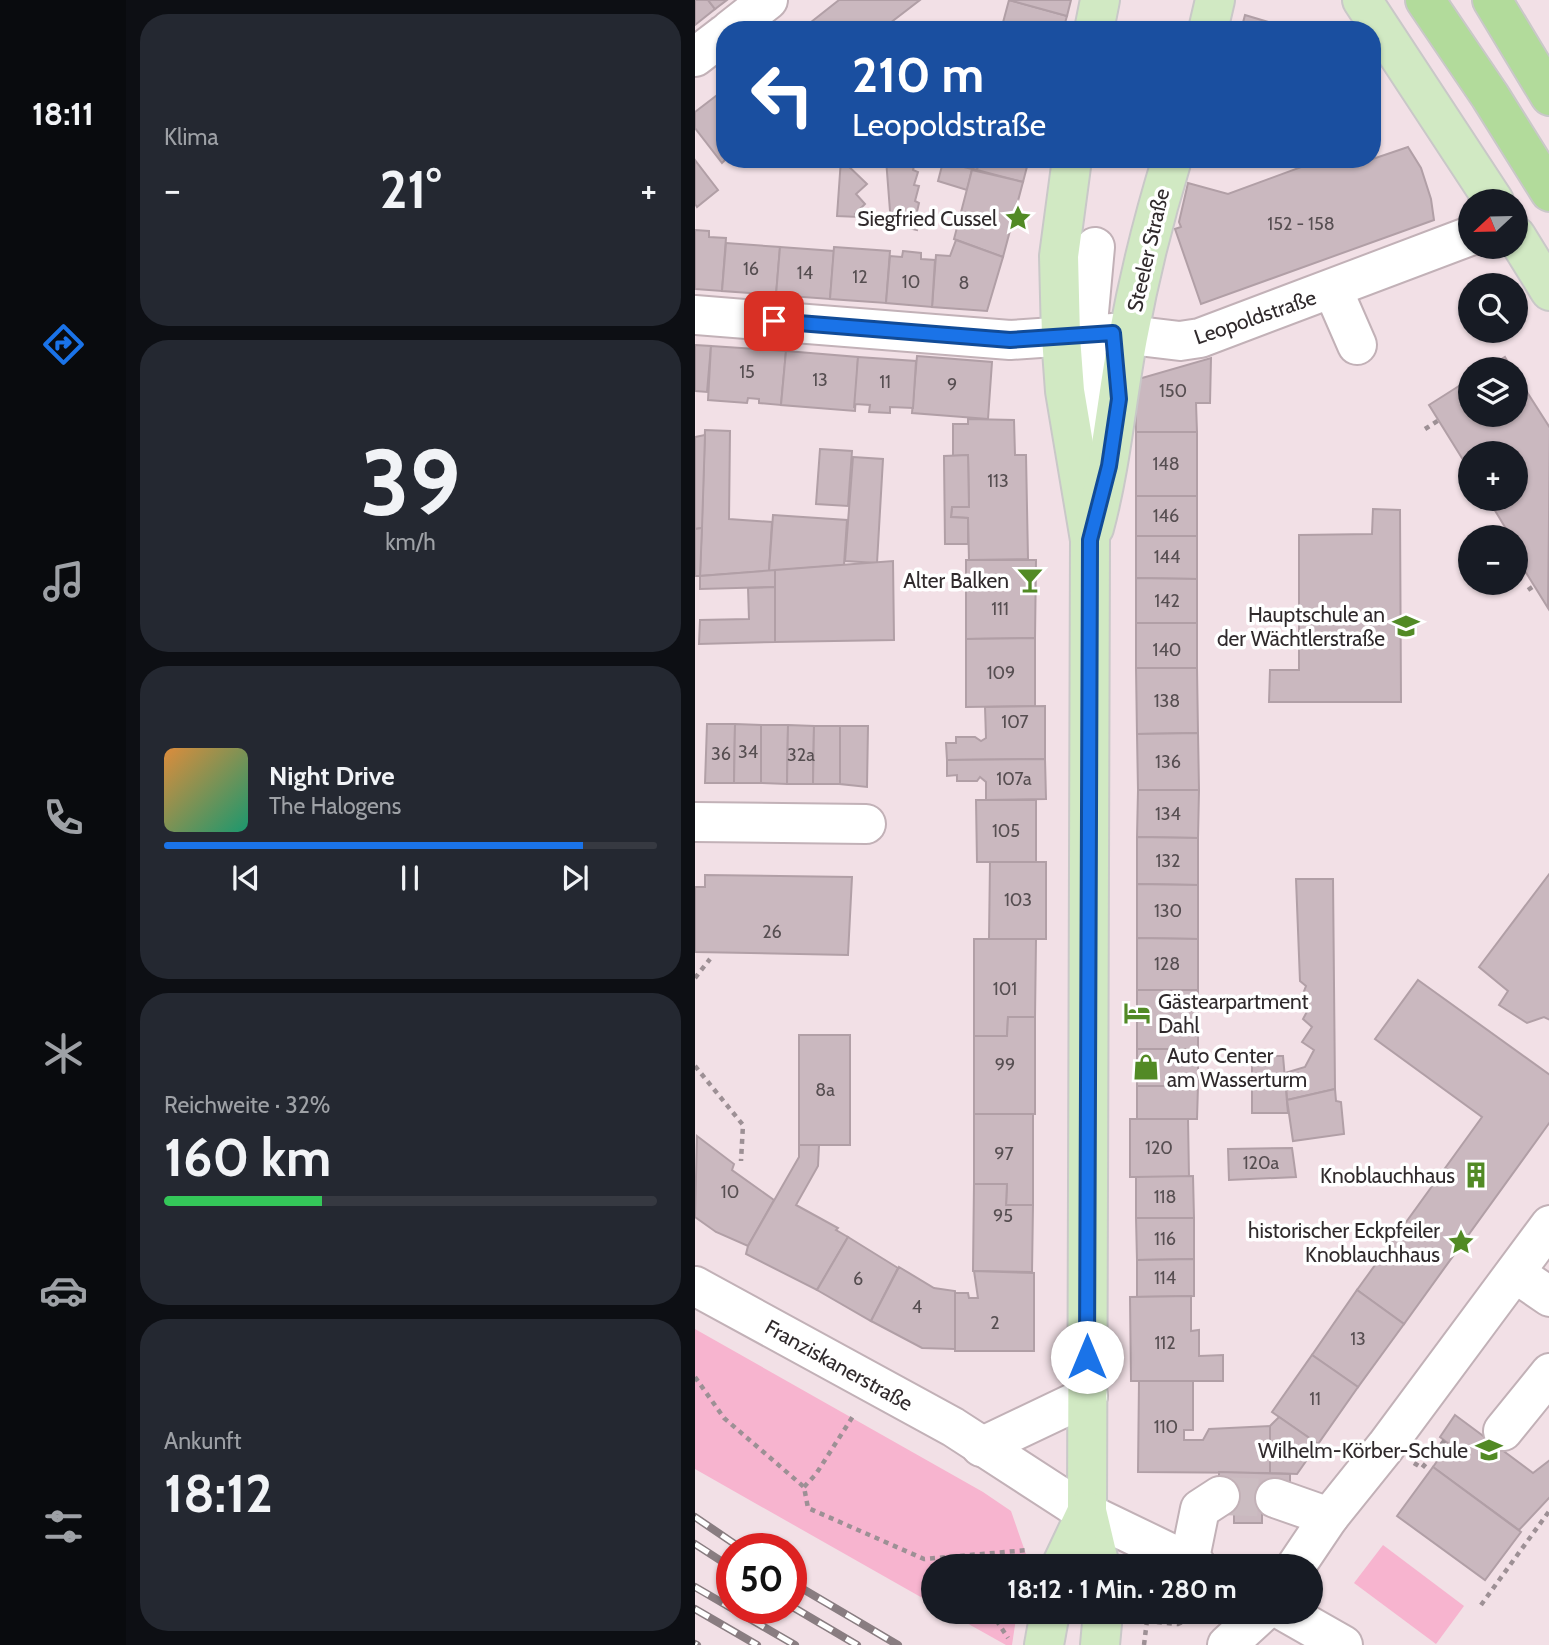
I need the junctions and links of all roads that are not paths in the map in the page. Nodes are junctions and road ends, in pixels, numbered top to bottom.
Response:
1 (768, 0) edge
2 (1100, 0) edge
3 (1215, 0) edge
4 (1362, 0) edge
5 (1425, 0) edge
6 (1492, 0) edge
7 (741, 21) edge
8 (1096, 21) edge
9 (1210, 21) edge
10 (1376, 21) edge
11 (1381, 29) edge
12 (716, 41) edge
13 (695, 57) edge
14 (1549, 96) edge
15 (1071, 168) edge
16 (1169, 168) edge
17 (1486, 189) edge
18 (1549, 192) edge
19 (1458, 241) edge
20 (1095, 247) dead end
21 (1528, 256) edge
22 (1333, 290) junction
23 (1549, 291) edge
24 (1109, 293) dead end
25 (695, 315) edge
26 (1097, 335) junction
27 (1357, 345) dead end
28 (1087, 527) junction
29 (695, 822) edge
30 (865, 824) dead end
31 (1549, 1225) edge
32 (1515, 1273) junction
33 (695, 1286) edge
34 (1549, 1297) edge
35 (1549, 1373) edge
36 (1088, 1396) junction
37 (1503, 1430) dead end
38 (981, 1447) junction
39 (1220, 1496) dead end
40 (1275, 1498) tunnel mouth
41 (1088, 1511) junction
42 (1329, 1517) junction
43 (1050, 1554) edge
44 (1097, 1554) edge
45 (1173, 1554) edge
46 (1194, 1554) edge
47 (1304, 1554) edge
48 (1048, 1624) edge
49 (1102, 1624) edge
50 (1250, 1624) edge
51 (1306, 1624) edge
52 (1044, 1645) edge
53 (1100, 1645) edge
54 (1227, 1645) edge
55 (1343, 1645) edge

1 - 7 street
2 - 8 main road
3 - 9 main road
4 - 10 main road
5 - 18 highway
6 - 14 highway
11 - 17 main road
12 - 13 street
15 - 26 main road, Steeler Straße
16 - 26 main road, Steeler Straße
19 - 22 street, Leopoldstraße
20 - 26 street
21 - 23 main road
22 - 26 street, Leopoldstraße
22 - 27 street
24 - 26 street, Steeler Straße
25 - 26 street, Leopoldstraße
26 - 28 main road, Steeler Straße
26 - 28 main road, Steeler Straße
28 - 36 main road, Steeler Straße
29 - 30 street
31 - 32 street
32 - 34 street
32 - 42 street
33 - 38 street, Franziskanerstraße
35 - 37 street
36 - 38 street
36 - 41 main road, Steeler Straße
38 - 41 street, Franziskanerstraße
39 - 46 street
40 - 42 street
41 - 43 main road, Steeler Straße
41 - 44 main road, Steeler Straße
41 - 45 street, Franziskanerstraße
42 - 47 street
48 - 52 main road
49 - 53 main road
50 - 54 street
51 - 55 street

